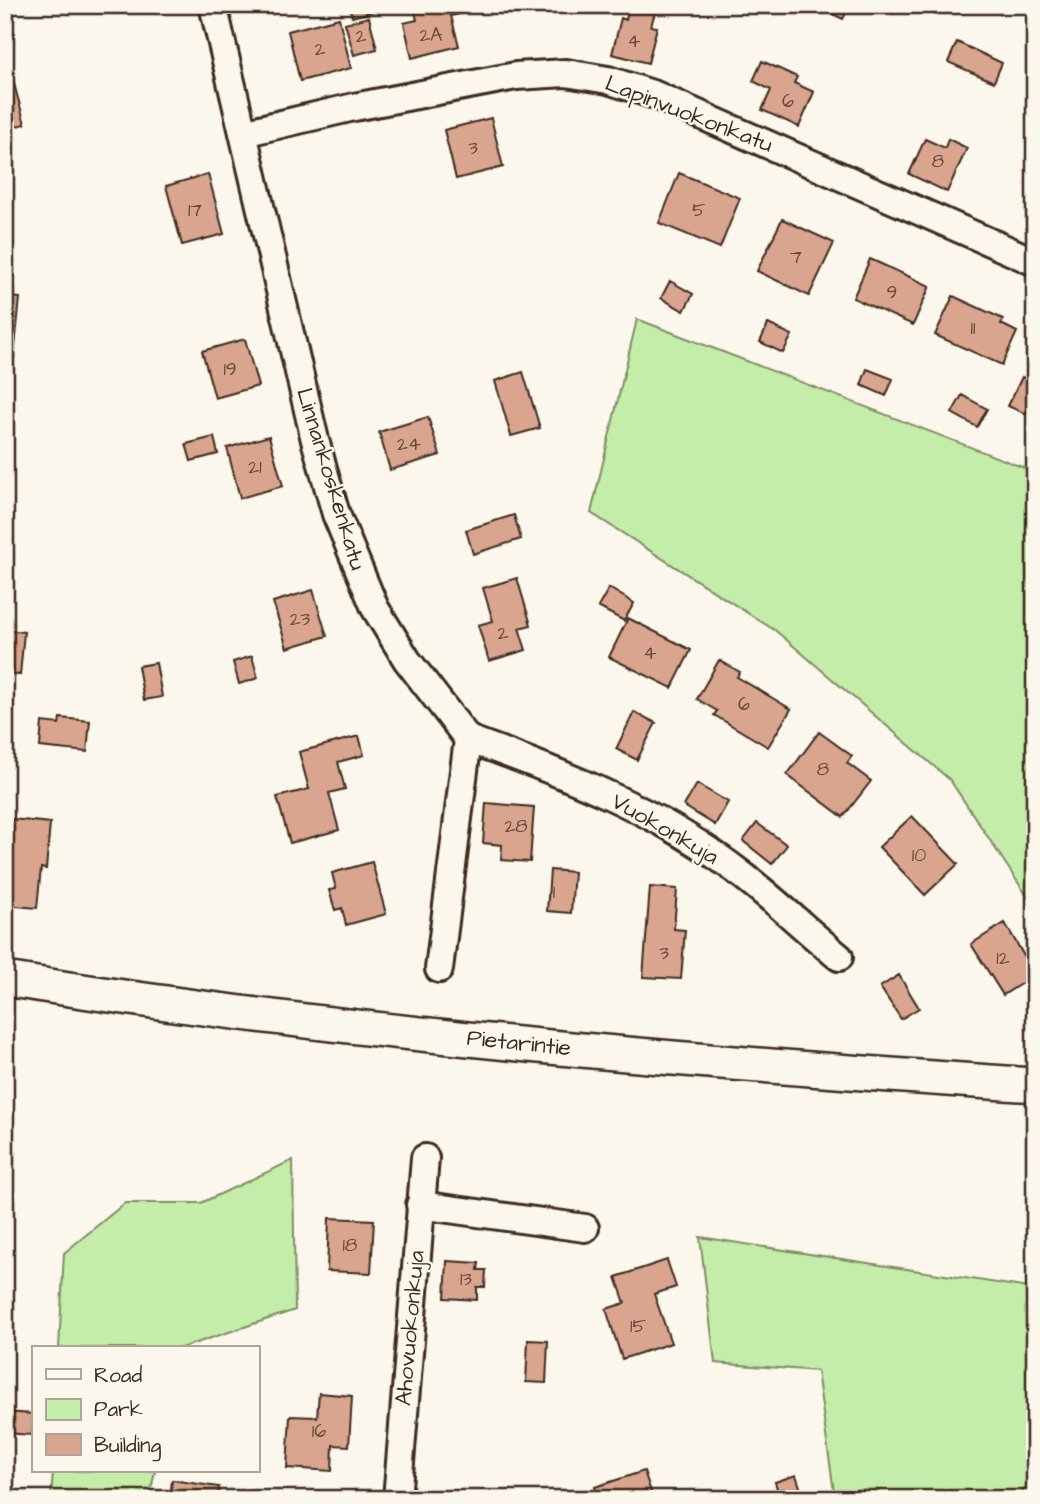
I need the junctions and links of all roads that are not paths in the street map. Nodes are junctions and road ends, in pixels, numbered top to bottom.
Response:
1 (213, 5) edge
2 (243, 133) junction
3 (1035, 262) edge
4 (468, 738) junction
5 (839, 957) dead end
6 (439, 969) dead end
7 (5, 979) edge
8 (1035, 1085) edge
9 (425, 1158) dead end
10 (421, 1205) junction
11 (585, 1228) dead end
12 (397, 1499) edge

1 - 2 street, Linnankoskenkatu
2 - 3 street, Lapinvuokonkatu
2 - 4 street, Linnankoskenkatu
4 - 5 street, Vuokonkuja
4 - 6 street
7 - 8 main road, Pietarintie
9 - 10 street, Ahovuokonkuja
10 - 11 street
10 - 12 street, Ahovuokonkuja

